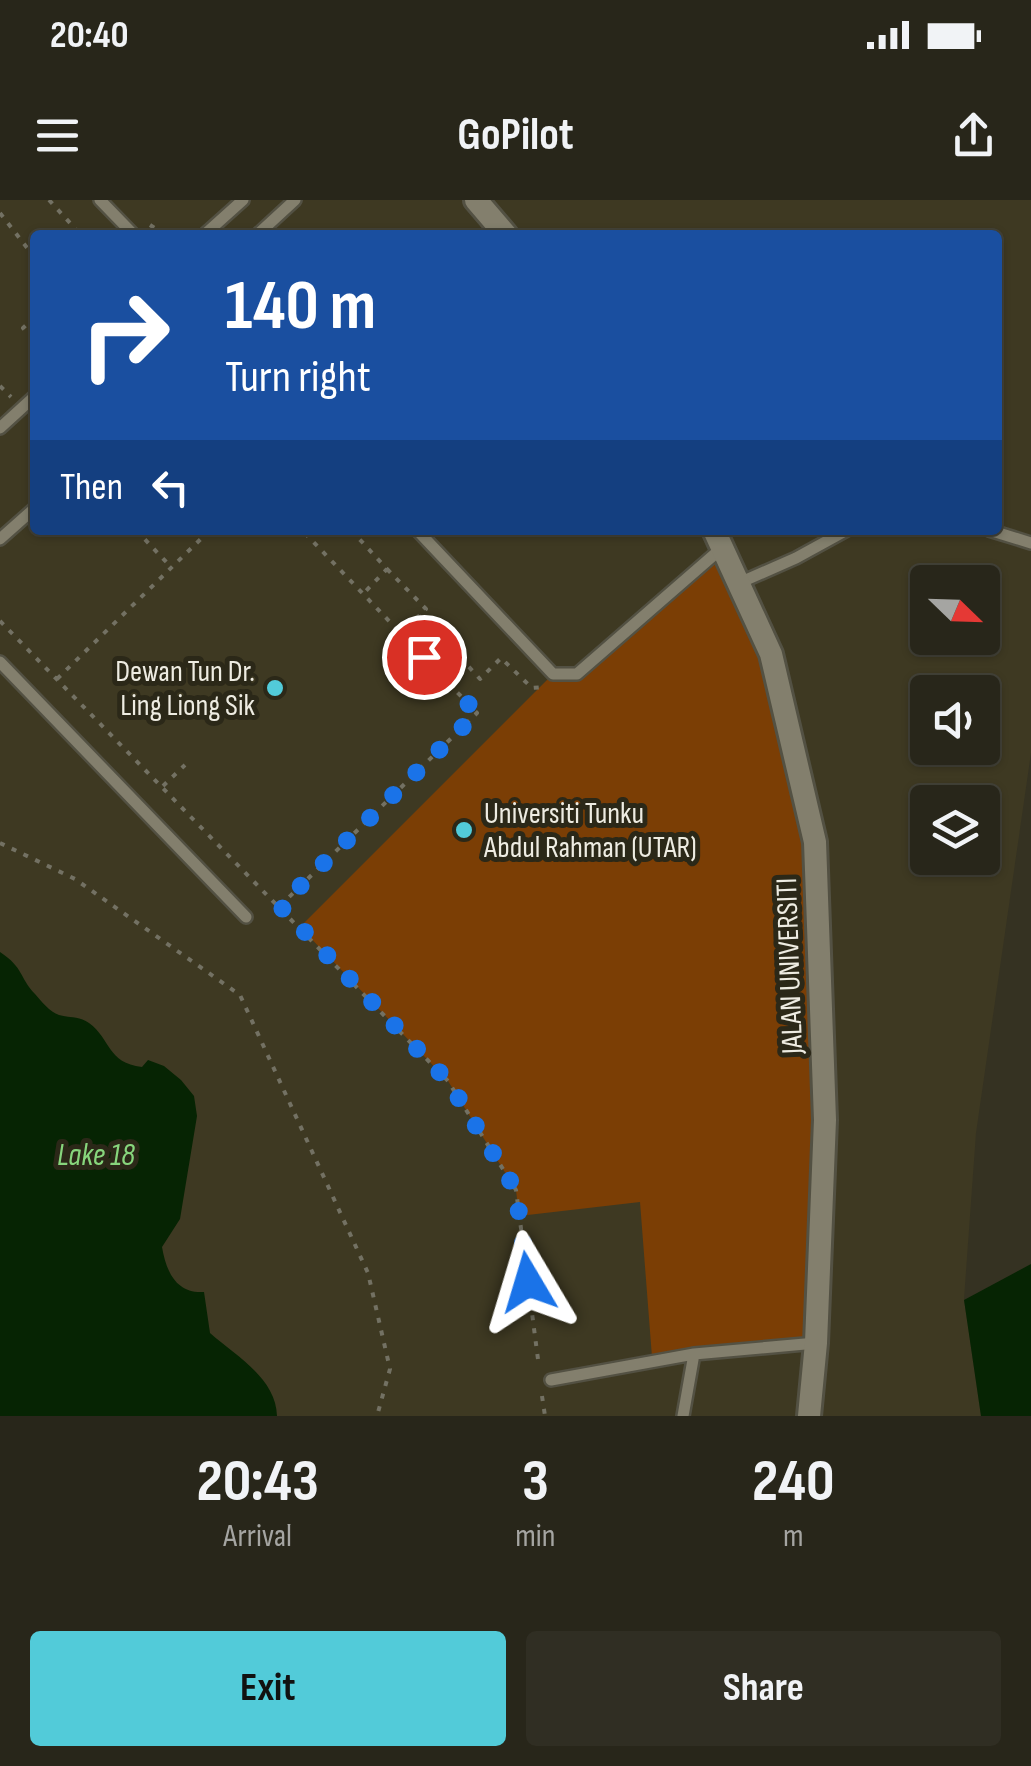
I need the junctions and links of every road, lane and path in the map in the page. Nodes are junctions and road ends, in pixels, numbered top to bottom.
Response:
1 (48, 200) edge
2 (100, 200) edge
3 (243, 200) edge
4 (295, 200) edge
5 (476, 200) edge
6 (0, 212) edge
7 (76, 230) edge
8 (129, 230) edge
9 (210, 230) edge
10 (262, 230) edge
11 (502, 230) edge
12 (30, 251) edge
13 (30, 401) edge
14 (0, 428) edge
15 (30, 512) edge
16 (1002, 534) edge
17 (141, 535) edge
18 (205, 535) edge
19 (307, 535) edge
20 (356, 535) edge
21 (422, 535) edge
22 (838, 535) edge
23 (718, 538) edge
24 (0, 539) edge
25 (1031, 544) edge
26 (171, 568) junction
27 (388, 570) junction
28 (739, 584) junction
29 (363, 594) junction
30 (420, 616) junction
31 (0, 622) edge
32 (401, 634) junction
33 (443, 639) junction
34 (424, 657) junction
35 (0, 662) edge
36 (57, 679) junction
37 (548, 687) dead end
38 (185, 765) dead end
39 (162, 787) junction
40 (0, 843) edge
41 (280, 906) junction
42 (246, 917) dead end
43 (816, 1343) junction
44 (694, 1354) junction
45 (551, 1380) dead end
46 (377, 1416) edge
47 (545, 1416) edge
48 (683, 1416) edge
49 (809, 1416) edge

1 - 7 path
2 - 8 lane
3 - 9 lane
4 - 10 lane
5 - 11 street
6 - 12 path
13 - 14 lane
15 - 24 lane
16 - 25 lane
17 - 26 path
18 - 26 path
19 - 29 path
20 - 27 path
21 - 23 lane
22 - 28 lane
23 - 28 street, JALAN UNIVERSITI
26 - 36 path
27 - 29 path
27 - 30 path
28 - 43 street, JALAN UNIVERSITI
29 - 32 path
30 - 32 path
30 - 33 path
31 - 36 path
32 - 34 path
33 - 34 path
33 - 37 path
34 - 41 path
35 - 42 lane
36 - 39 path
38 - 39 path
39 - 41 path
40 - 46 path
41 - 47 path
43 - 44 lane
43 - 49 street, JALAN UNIVERSITI
44 - 45 lane
44 - 48 lane

